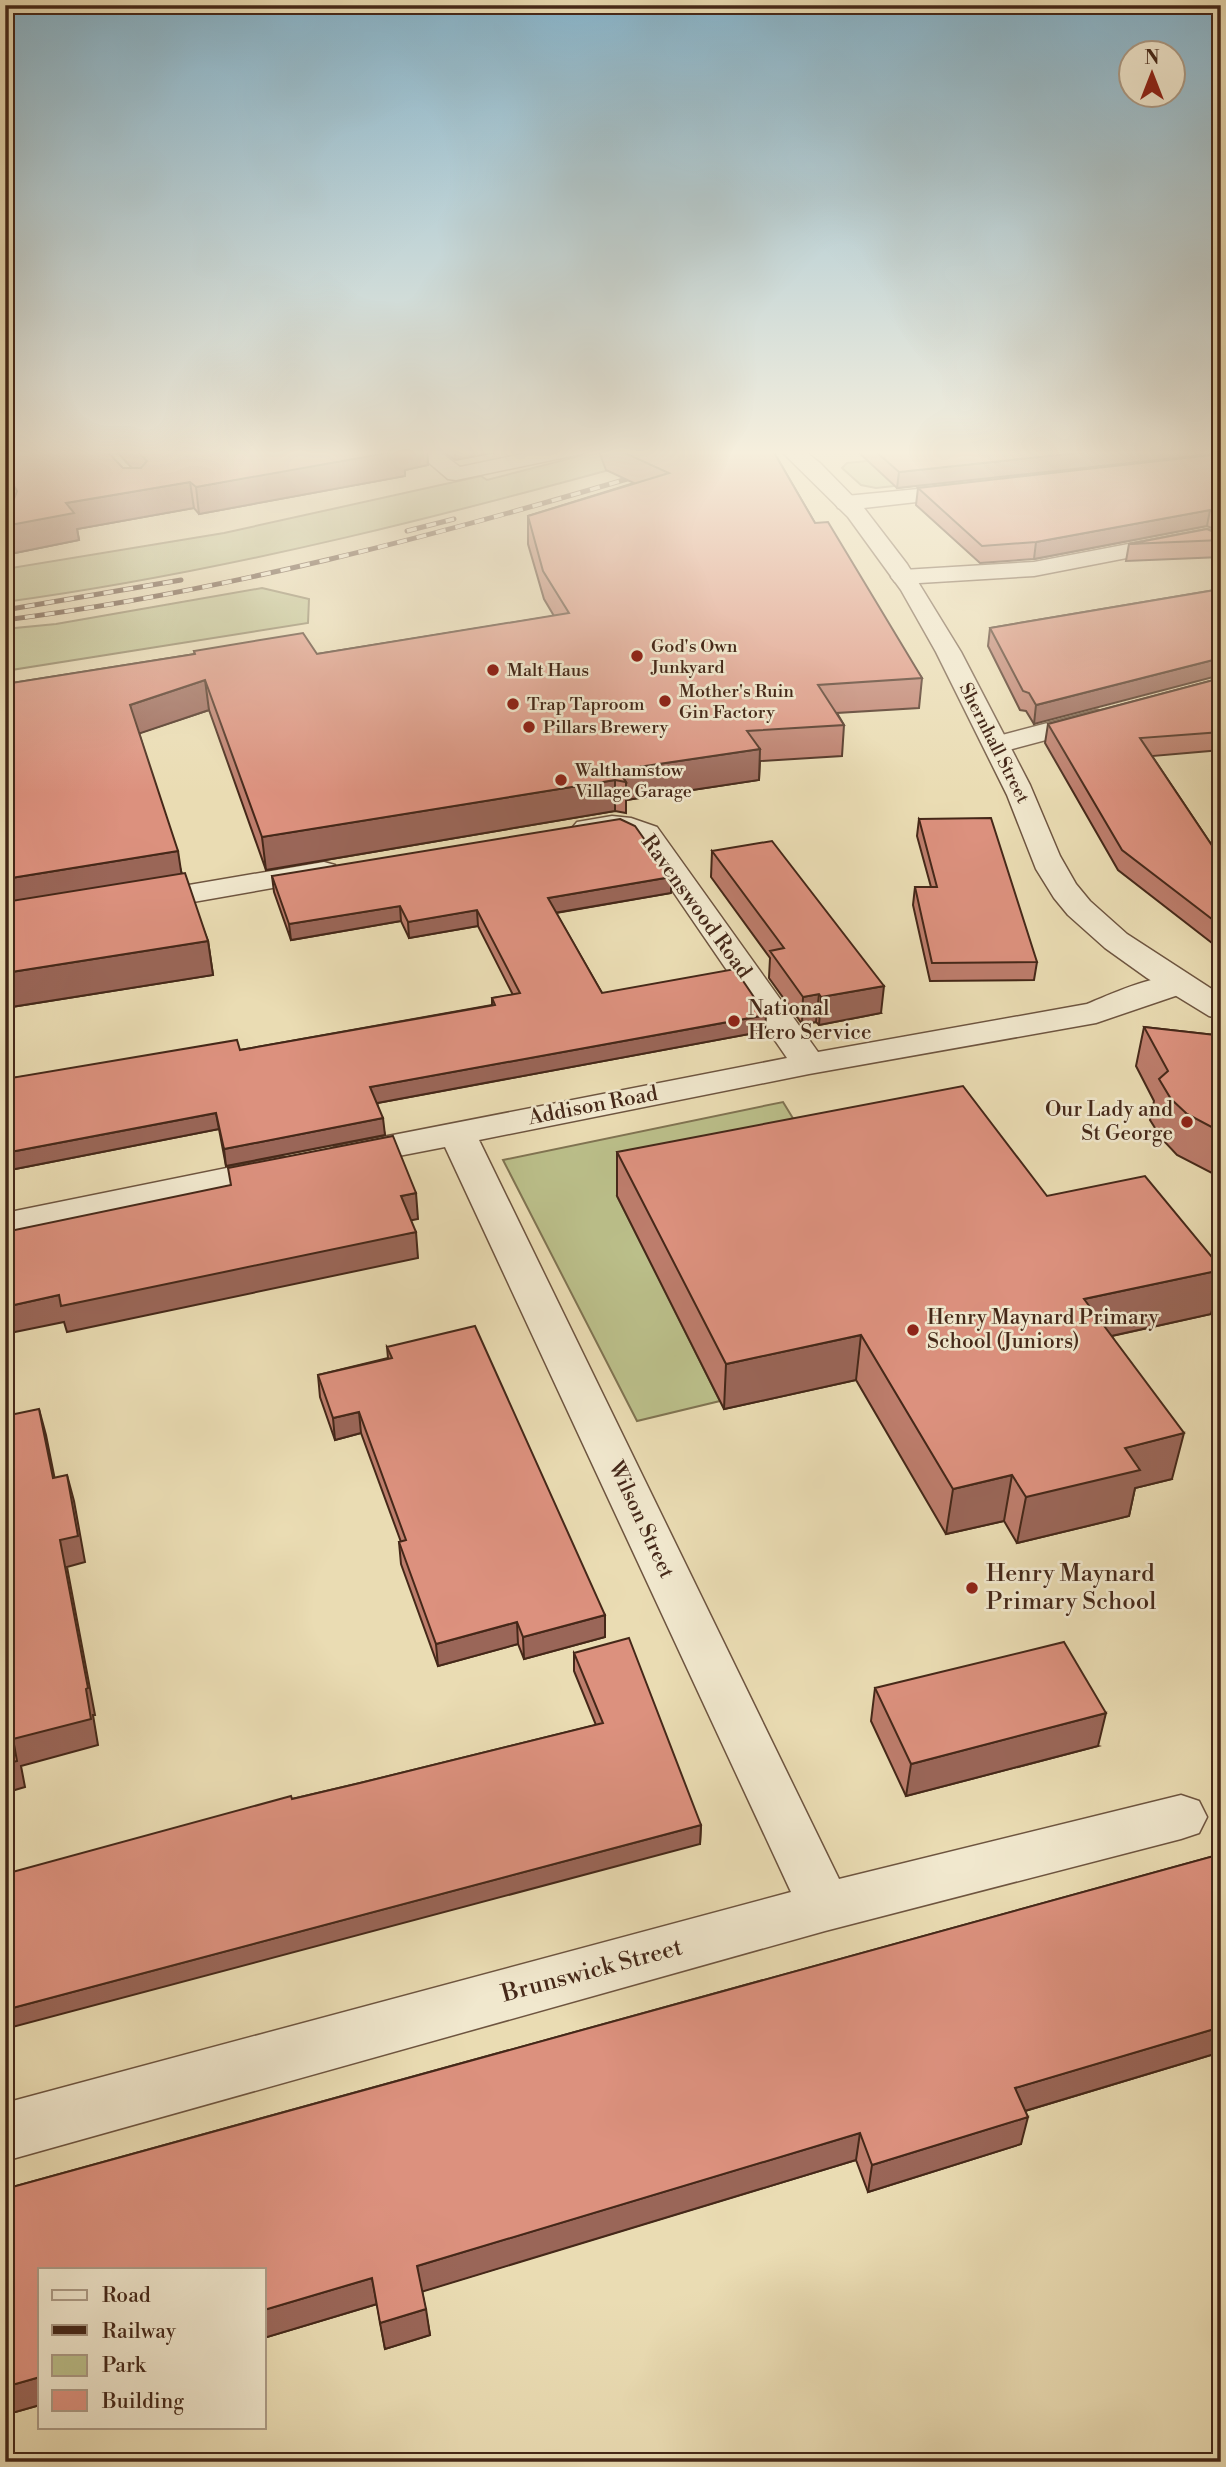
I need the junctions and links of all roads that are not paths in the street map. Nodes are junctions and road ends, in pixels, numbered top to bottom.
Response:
1 (894, 564) edge
2 (1063, 564) edge
3 (903, 577) junction
4 (1120, 712) edge
5 (997, 746) junction
6 (561, 832) edge
7 (358, 866) edge
8 (114, 906) edge
9 (1178, 984) junction
10 (1221, 1009) edge
11 (810, 1064) junction
12 (457, 1133) junction
13 (5, 1225) edge
14 (1181, 1817) dead end
15 (825, 1907) junction
16 (5, 2132) edge

1 - 3 street, Shernhall Street
2 - 3 street
3 - 5 street, Shernhall Street
4 - 5 street
5 - 9 street, Shernhall Street
6 - 11 street, Ravenswood Road
7 - 8 street
9 - 10 street, Shernhall Street
9 - 11 street, Addison Road
11 - 12 street, Addison Road
12 - 13 street, Addison Road
12 - 15 street, Wilson Street
14 - 15 street, Brunswick Street
15 - 16 street, Brunswick Street

